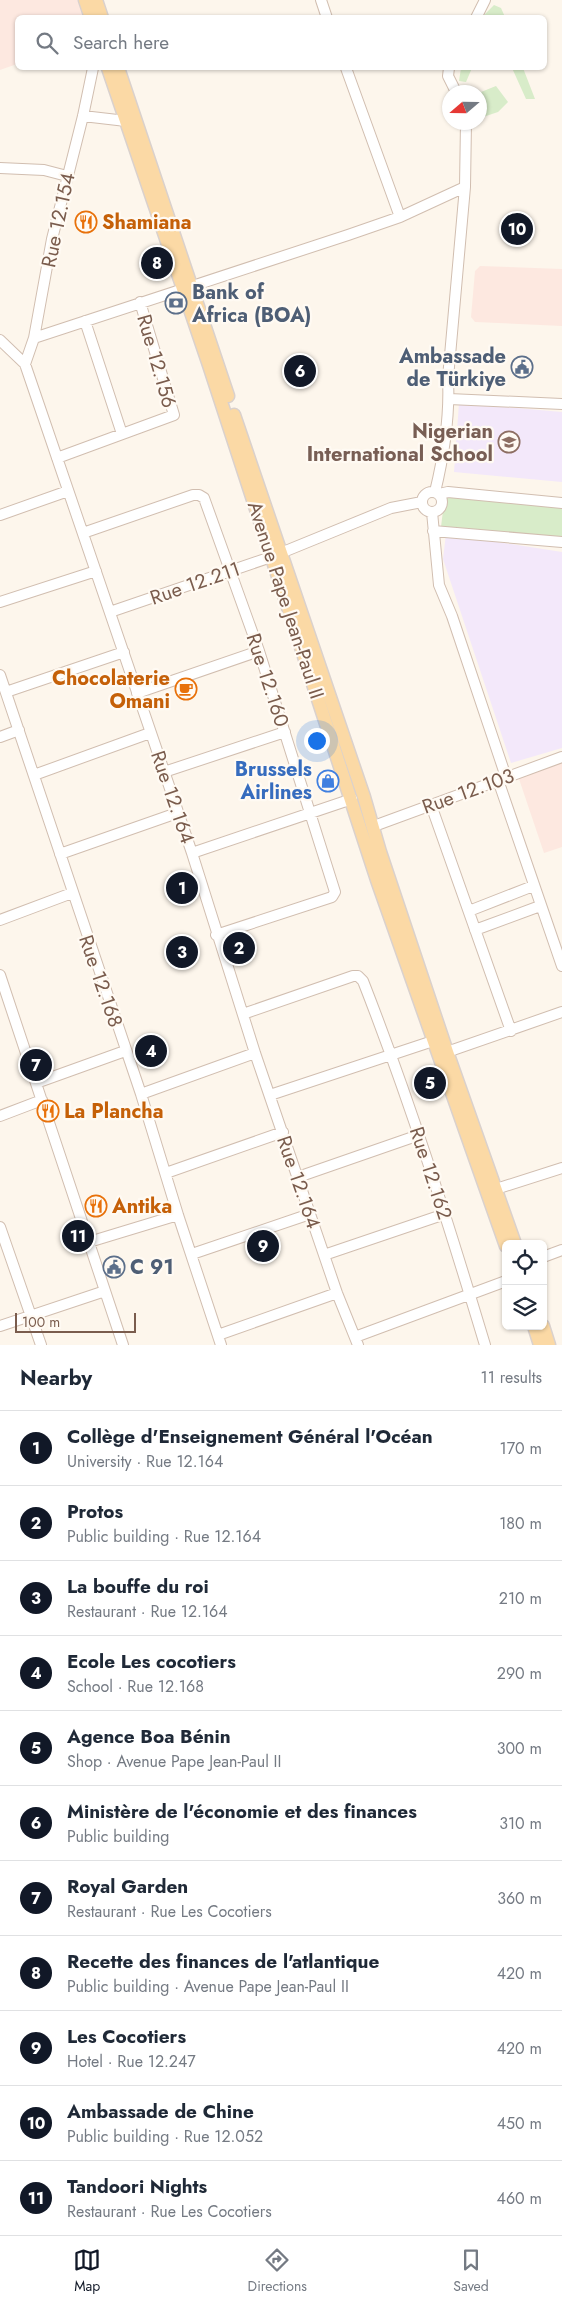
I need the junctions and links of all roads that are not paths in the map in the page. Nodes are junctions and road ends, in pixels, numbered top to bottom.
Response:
1 (85, 0) edge
2 (96, 0) edge
3 (321, 0) edge
4 (485, 0) edge
5 (90, 15) edge
6 (101, 15) edge
7 (326, 15) edge
8 (478, 15) edge
9 (109, 70) edge
10 (119, 70) edge
11 (347, 70) edge
12 (449, 70) edge
13 (92, 72) edge
14 (452, 85) edge
15 (83, 116) junction
16 (126, 121) junction
17 (466, 130) edge
18 (0, 168) edge
19 (67, 176) junction
20 (465, 187) junction
21 (400, 217) junction
22 (187, 288) junction
23 (140, 302) junction
24 (85, 321) junction
25 (34, 338) junction
26 (0, 340) edge
27 (24, 364) junction
28 (449, 399) junction
29 (562, 404) edge
30 (122, 434) junction
31 (57, 458) junction
32 (68, 491) junction
33 (437, 493) junction
34 (422, 502) junction
35 (562, 503) edge
36 (432, 512) junction
37 (0, 515) edge
38 (433, 531) junction
39 (83, 532) junction
40 (562, 542) edge
41 (276, 556) junction
42 (96, 571) junction
43 (231, 571) junction
44 (0, 602) edge
45 (110, 612) junction
46 (259, 650) junction
47 (124, 652) junction
48 (0, 675) edge
49 (6, 692) junction
50 (137, 693) junction
51 (19, 730) junction
52 (285, 732) junction
53 (150, 733) junction
54 (0, 737) edge
55 (562, 757) edge
56 (164, 772) junction
57 (34, 775) junction
58 (502, 779) junction
59 (352, 799) junction
60 (431, 805) junction
61 (177, 813) junction
62 (312, 813) junction
63 (374, 826) junction
64 (192, 853) junction
65 (60, 854) junction
66 (533, 886) junction
67 (72, 893) junction
68 (540, 906) junction
69 (468, 911) junction
70 (0, 920) edge
71 (475, 930) junction
72 (216, 935) junction
73 (561, 962) edge
74 (0, 975) edge
75 (562, 1012) edge
76 (243, 1014) junction
77 (511, 1031) junction
78 (432, 1040) junction
79 (125, 1052) junction
80 (447, 1052) junction
81 (255, 1053) junction
82 (392, 1054) junction
83 (36, 1083) junction
84 (141, 1094) junction
85 (270, 1095) junction
86 (42, 1100) junction
87 (0, 1116) edge
88 (283, 1132) junction
89 (419, 1135) junction
90 (562, 1168) edge
91 (166, 1173) junction
92 (298, 1177) junction
93 (496, 1189) junction
94 (310, 1214) junction
95 (445, 1214) junction
96 (178, 1215) junction
97 (0, 1227) edge
98 (504, 1240) edge
99 (514, 1240) edge
100 (89, 1242) junction
101 (562, 1250) edge
102 (192, 1254) junction
103 (324, 1255) junction
104 (547, 1256) edge
105 (502, 1282) edge
106 (105, 1291) junction
107 (337, 1293) junction
108 (469, 1293) junction
109 (31, 1316) junction
110 (0, 1326) edge
111 (535, 1330) edge
112 (544, 1330) edge
113 (220, 1340) edge
114 (357, 1341) edge
115 (41, 1345) edge
116 (123, 1345) edge
117 (485, 1345) edge
118 (540, 1345) edge
119 (550, 1345) edge

1 - 5 main road
2 - 6 main road
3 - 7 street
4 - 8 street
9 - 16 main road, Avenue Pape Jean-Paul II
10 - 22 main road, Avenue Pape Jean-Paul II
11 - 21 street
12 - 14 street
13 - 15 street, Rue 12.154
15 - 16 street
15 - 19 street, Rue 12.154
16 - 22 main road, Avenue Pape Jean-Paul II
17 - 20 street
18 - 19 street
19 - 25 street, Rue 12.154
20 - 21 street
20 - 28 street
21 - 22 street
22 - 23 street
22 - 41 main road, Avenue Pape Jean-Paul II
23 - 24 street
23 - 30 street, Rue 12.156
24 - 25 street
24 - 30 street
25 - 27 street, Rue 12.154
26 - 27 street
27 - 31 street, Rue 12.164
28 - 29 street
28 - 33 street
30 - 31 street, Rue 12.156
31 - 32 street, Rue 12.164
32 - 37 street
32 - 39 street, Rue 12.164
33 - 34 street
33 - 35 street
33 - 36 street
34 - 36 street
34 - 41 street, Rue 12.211
36 - 38 street
38 - 40 street
38 - 58 street
39 - 42 street, Rue 12.164
39 - 43 street, Rue 12.160
41 - 43 street, Rue 12.211
41 - 59 main road, Avenue Pape Jean-Paul II
41 - 63 main road, Avenue Pape Jean-Paul II
42 - 44 street
42 - 45 street, Rue 12.164
43 - 45 street, Rue 12.211
43 - 46 street, Rue 12.160
45 - 47 street, Rue 12.164
46 - 50 street
46 - 52 street, Rue 12.160
47 - 49 street
47 - 50 street, Rue 12.164
48 - 49 street, Rue 12.168
49 - 51 street, Rue 12.168
50 - 53 street, Rue 12.164
51 - 54 street
51 - 57 street, Rue 12.168
52 - 56 street
52 - 62 street, Rue 12.160
53 - 56 street, Rue 12.164
53 - 57 street
55 - 58 street, Rue 12.103
56 - 61 street, Rue 12.164
57 - 65 street, Rue 12.168
58 - 60 street, Rue 12.103
58 - 66 street
59 - 62 street
59 - 78 main road, Avenue Pape Jean-Paul II
60 - 63 street, Rue 12.103
60 - 69 street
61 - 64 street, Rue 12.164
61 - 65 street
62 - 64 street
62 - 72 street, Rue 12.160
63 - 80 main road, Avenue Pape Jean-Paul II
64 - 72 street, Rue 12.164
65 - 67 street, Rue 12.168
66 - 68 street
66 - 69 street
67 - 70 street
67 - 79 street, Rue 12.168
68 - 71 street
68 - 73 street
69 - 71 street
71 - 77 street
72 - 76 street, Rue 12.164
74 - 83 street
75 - 77 street
76 - 81 street, Rue 12.164
76 - 82 street, Rue 12.162
77 - 80 street
78 - 82 street
78 - 98 main road, Avenue Pape Jean-Paul II
79 - 83 street
79 - 84 street, Rue 12.168
80 - 93 main road, Avenue Pape Jean-Paul II
81 - 84 street
81 - 85 street, Rue 12.164
82 - 85 street
82 - 89 street, Rue 12.162
83 - 86 street
84 - 91 street, Rue 12.168
85 - 88 street, Rue 12.164
86 - 87 street
86 - 100 street
88 - 91 street
88 - 92 street, Rue 12.164
89 - 92 street
89 - 95 street, Rue 12.162
90 - 93 street
91 - 96 street, Rue 12.168
92 - 94 street, Rue 12.164
93 - 99 main road, Avenue Pape Jean-Paul II
94 - 102 street
94 - 103 street, Rue 12.164
95 - 103 street
95 - 108 street, Rue 12.162
96 - 100 street
96 - 102 street, Rue 12.168
97 - 109 street
100 - 106 street
101 - 104 street
102 - 113 street, Rue 12.168
103 - 107 street, Rue 12.164
105 - 108 street
106 - 109 street
106 - 116 street
107 - 113 street
107 - 114 street, Rue 12.164
108 - 114 street
108 - 117 street, Rue 12.162
109 - 110 street
109 - 115 street
111 - 118 main road
112 - 119 main road

